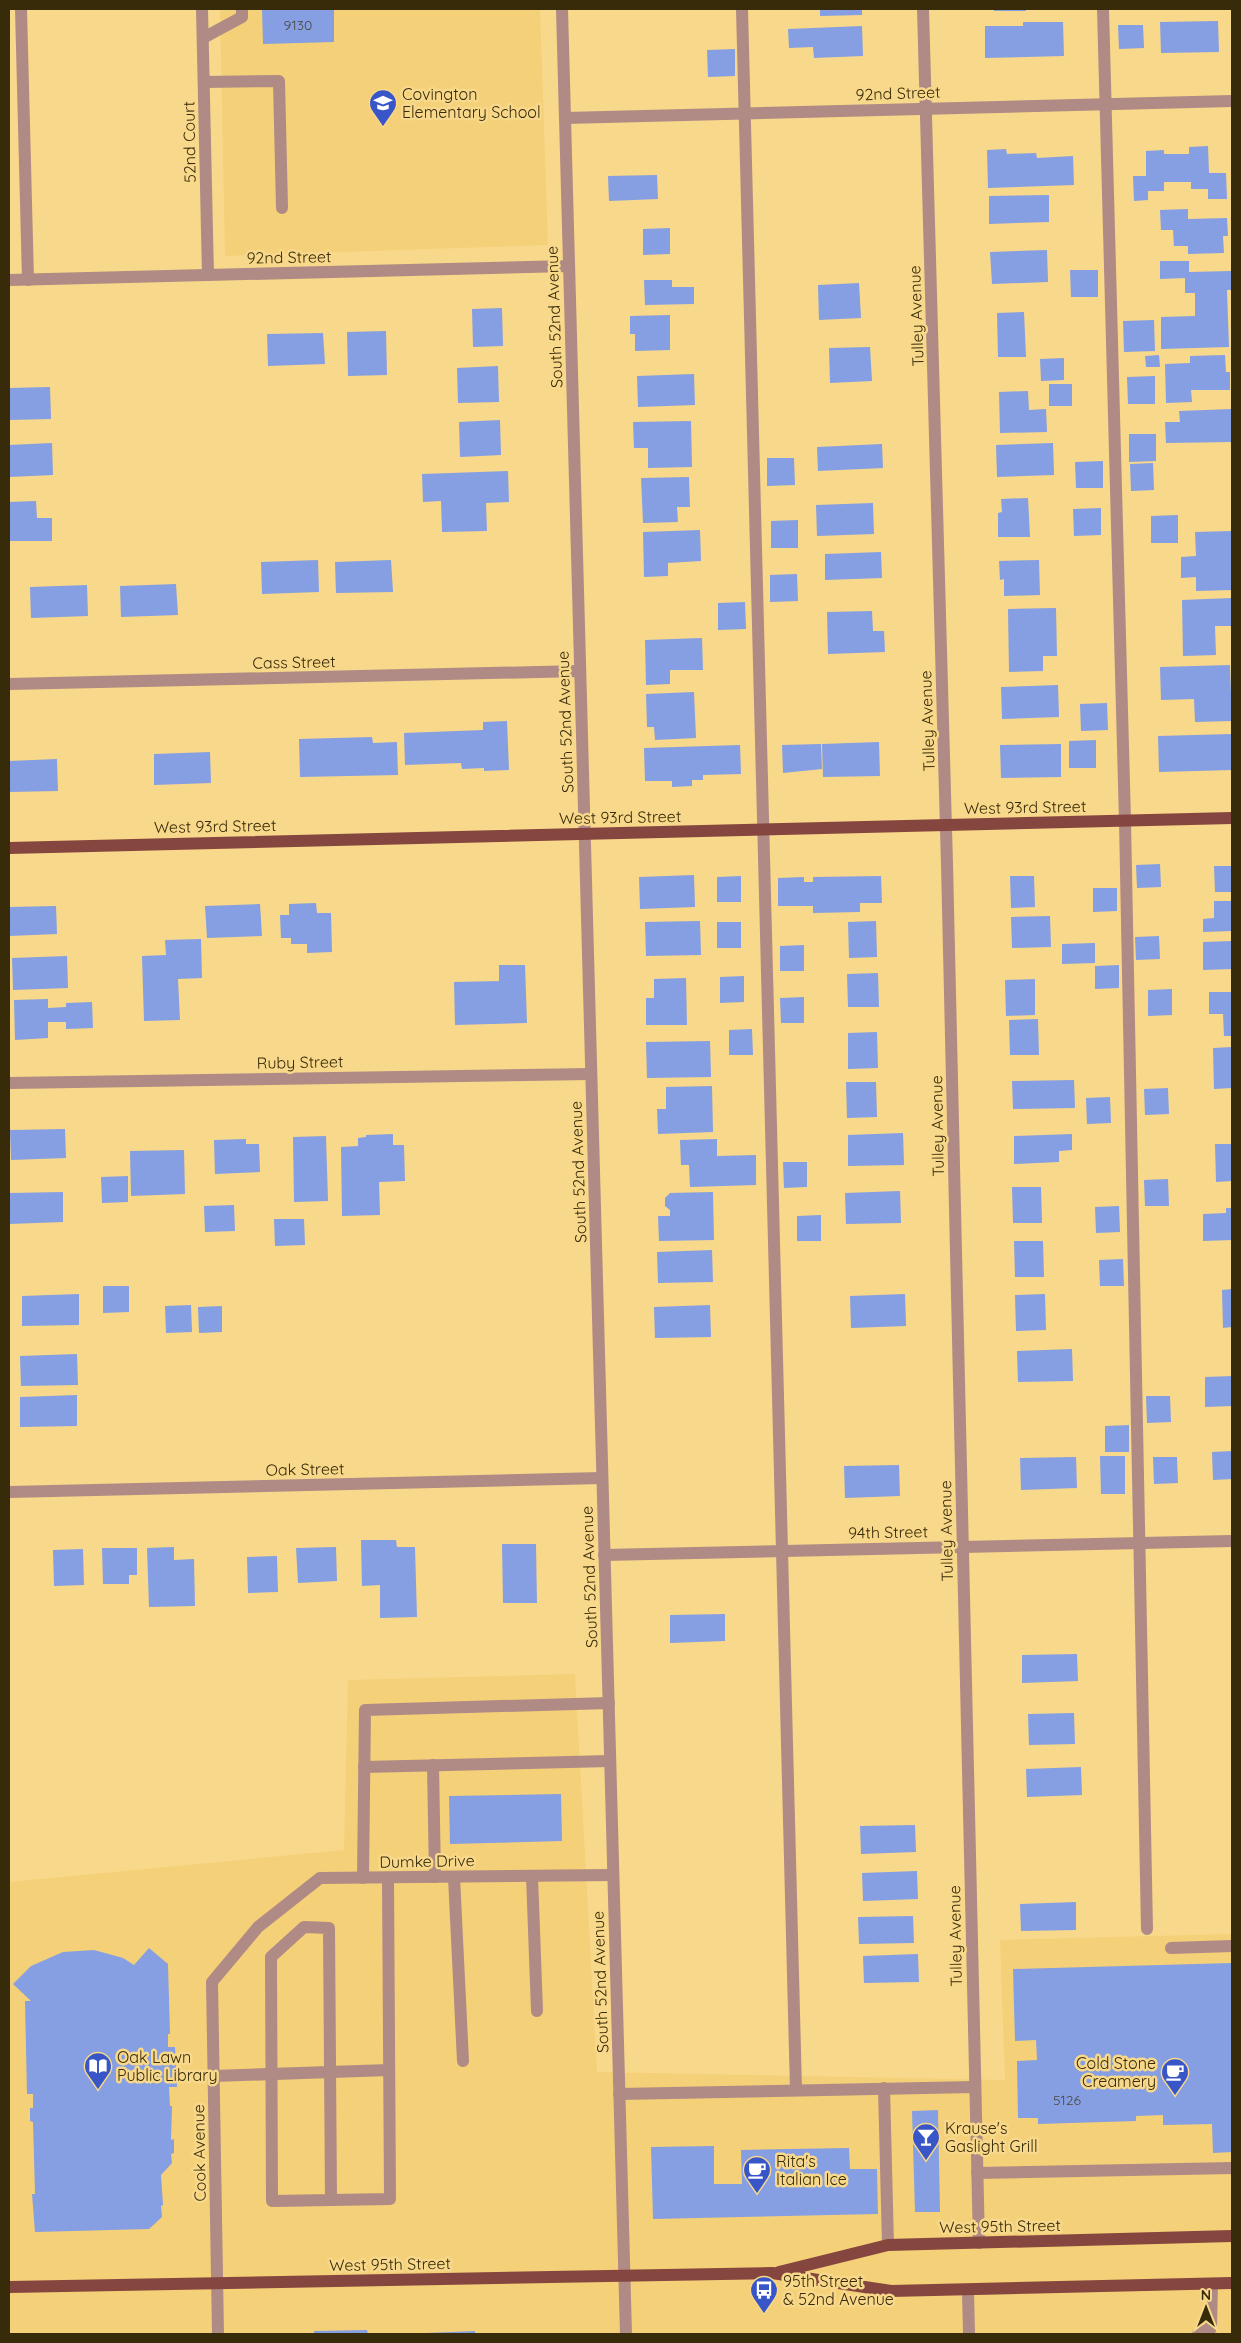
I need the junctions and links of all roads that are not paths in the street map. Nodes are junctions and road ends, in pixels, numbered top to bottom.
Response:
1 (22, 9) edge
2 (202, 9) edge
3 (242, 9) edge
4 (562, 9) edge
5 (742, 9) edge
6 (924, 9) edge
7 (1103, 9) edge
8 (203, 38) junction
9 (204, 82) junction
10 (1232, 101) edge
11 (1106, 104) junction
12 (926, 109) junction
13 (745, 114) junction
14 (565, 118) junction
15 (282, 208) dead end
16 (569, 266) junction
17 (208, 275) junction
18 (9, 280) edge
19 (28, 280) junction
20 (580, 671) junction
21 (9, 684) edge
22 (1232, 818) edge
23 (1124, 821) junction
24 (946, 825) junction
25 (763, 830) junction
26 (585, 834) junction
27 (9, 848) edge
28 (591, 1074) junction
29 (9, 1083) edge
30 (602, 1478) junction
31 (9, 1492) edge
32 (1232, 1541) edge
33 (1138, 1543) junction
34 (963, 1547) junction
35 (782, 1551) junction
36 (604, 1555) junction
37 (608, 1703) junction
38 (610, 1761) junction
39 (433, 1765) junction
40 (364, 1768) junction
41 (613, 1875) junction
42 (532, 1876) junction
43 (435, 1877) junction
44 (454, 1877) junction
45 (363, 1878) junction
46 (388, 1878) junction
47 (258, 1927) joint
48 (1147, 1929) dead end
49 (1232, 1946) edge
50 (1171, 1948) dead end
51 (537, 2011) dead end
52 (463, 2061) dead end
53 (389, 2070) junction
54 (330, 2073) junction
55 (272, 2074) junction
56 (214, 2076) junction
57 (975, 2086) junction
58 (884, 2088) junction
59 (796, 2090) junction
60 (619, 2094) junction
61 (1232, 2168) edge
62 (977, 2173) junction
63 (331, 2200) junction
64 (1232, 2236) edge
65 (979, 2243) junction
66 (888, 2245) junction
67 (772, 2273) junction
68 (624, 2276) junction
69 (217, 2284) junction
70 (1212, 2284) junction
71 (1232, 2284) edge
72 (9, 2287) edge
73 (968, 2291) junction
74 (218, 2334) edge
75 (626, 2334) edge
76 (969, 2334) edge
77 (1198, 2334) edge

1 - 19 street
2 - 8 street, 52nd Court
3 - 8 street
4 - 14 street, South 52nd Avenue
5 - 13 street
6 - 12 street, Tulley Avenue
7 - 11 street
8 - 9 street, 52nd Court
9 - 15 street
9 - 17 street, 52nd Court
10 - 11 street, 92nd Street
11 - 12 street, 92nd Street
11 - 23 street
12 - 13 street, 92nd Street
12 - 24 street, Tulley Avenue
13 - 14 street, 92nd Street
13 - 25 street
14 - 16 street, South 52nd Avenue
16 - 17 street, 92nd Street
16 - 20 street, South 52nd Avenue
17 - 19 street, 92nd Street
18 - 19 street, 92nd Street
20 - 21 street, Cass Street
20 - 26 street, South 52nd Avenue
22 - 23 main road, West 93rd Street
23 - 24 main road, West 93rd Street
23 - 33 street
24 - 25 main road, West 93rd Street
24 - 34 street, Tulley Avenue
25 - 26 main road, West 93rd Street
25 - 35 street
26 - 27 main road, West 93rd Street
26 - 28 street, South 52nd Avenue
28 - 29 street, Ruby Street
28 - 30 street, South 52nd Avenue
30 - 31 street, Oak Street
30 - 36 street, South 52nd Avenue
32 - 33 street, 94th Street
33 - 34 street, 94th Street
33 - 48 street
34 - 35 street, 94th Street
34 - 57 street, Tulley Avenue
35 - 36 street, 94th Street
35 - 59 street
36 - 37 street, South 52nd Avenue
37 - 38 street, South 52nd Avenue
37 - 40 street
38 - 39 street
38 - 41 street, South 52nd Avenue
39 - 40 street
39 - 43 street
40 - 45 street
41 - 42 street, Dumke Drive
41 - 60 street, South 52nd Avenue
42 - 44 street, Dumke Drive
42 - 51 street
43 - 44 street, Dumke Drive
43 - 46 street, Dumke Drive
44 - 52 street
45 - 46 street, Dumke Drive
45 - 47 street, Dumke Drive
46 - 53 street
47 - 56 street, Cook Avenue
49 - 50 street
53 - 54 street
53 - 63 street
54 - 55 street
54 - 55 street
54 - 63 street
55 - 56 street
55 - 63 street
56 - 69 street, Cook Avenue
57 - 58 street
57 - 62 street, Tulley Avenue
58 - 59 street
58 - 66 street
59 - 60 street
60 - 68 street, South 52nd Avenue
61 - 62 street
62 - 65 street, Tulley Avenue
64 - 65 main road, West 95th Street
65 - 66 main road, West 95th Street
66 - 67 main road, West 95th Street
67 - 68 main road, West 95th Street
67 - 73 main road, West 95th Street
68 - 69 main road, West 95th Street
68 - 75 street, South 52nd Avenue
69 - 72 main road, West 95th Street
69 - 74 street, Cook Avenue
70 - 71 main road, West 95th Street
70 - 73 main road, West 95th Street
70 - 77 street
73 - 76 street

